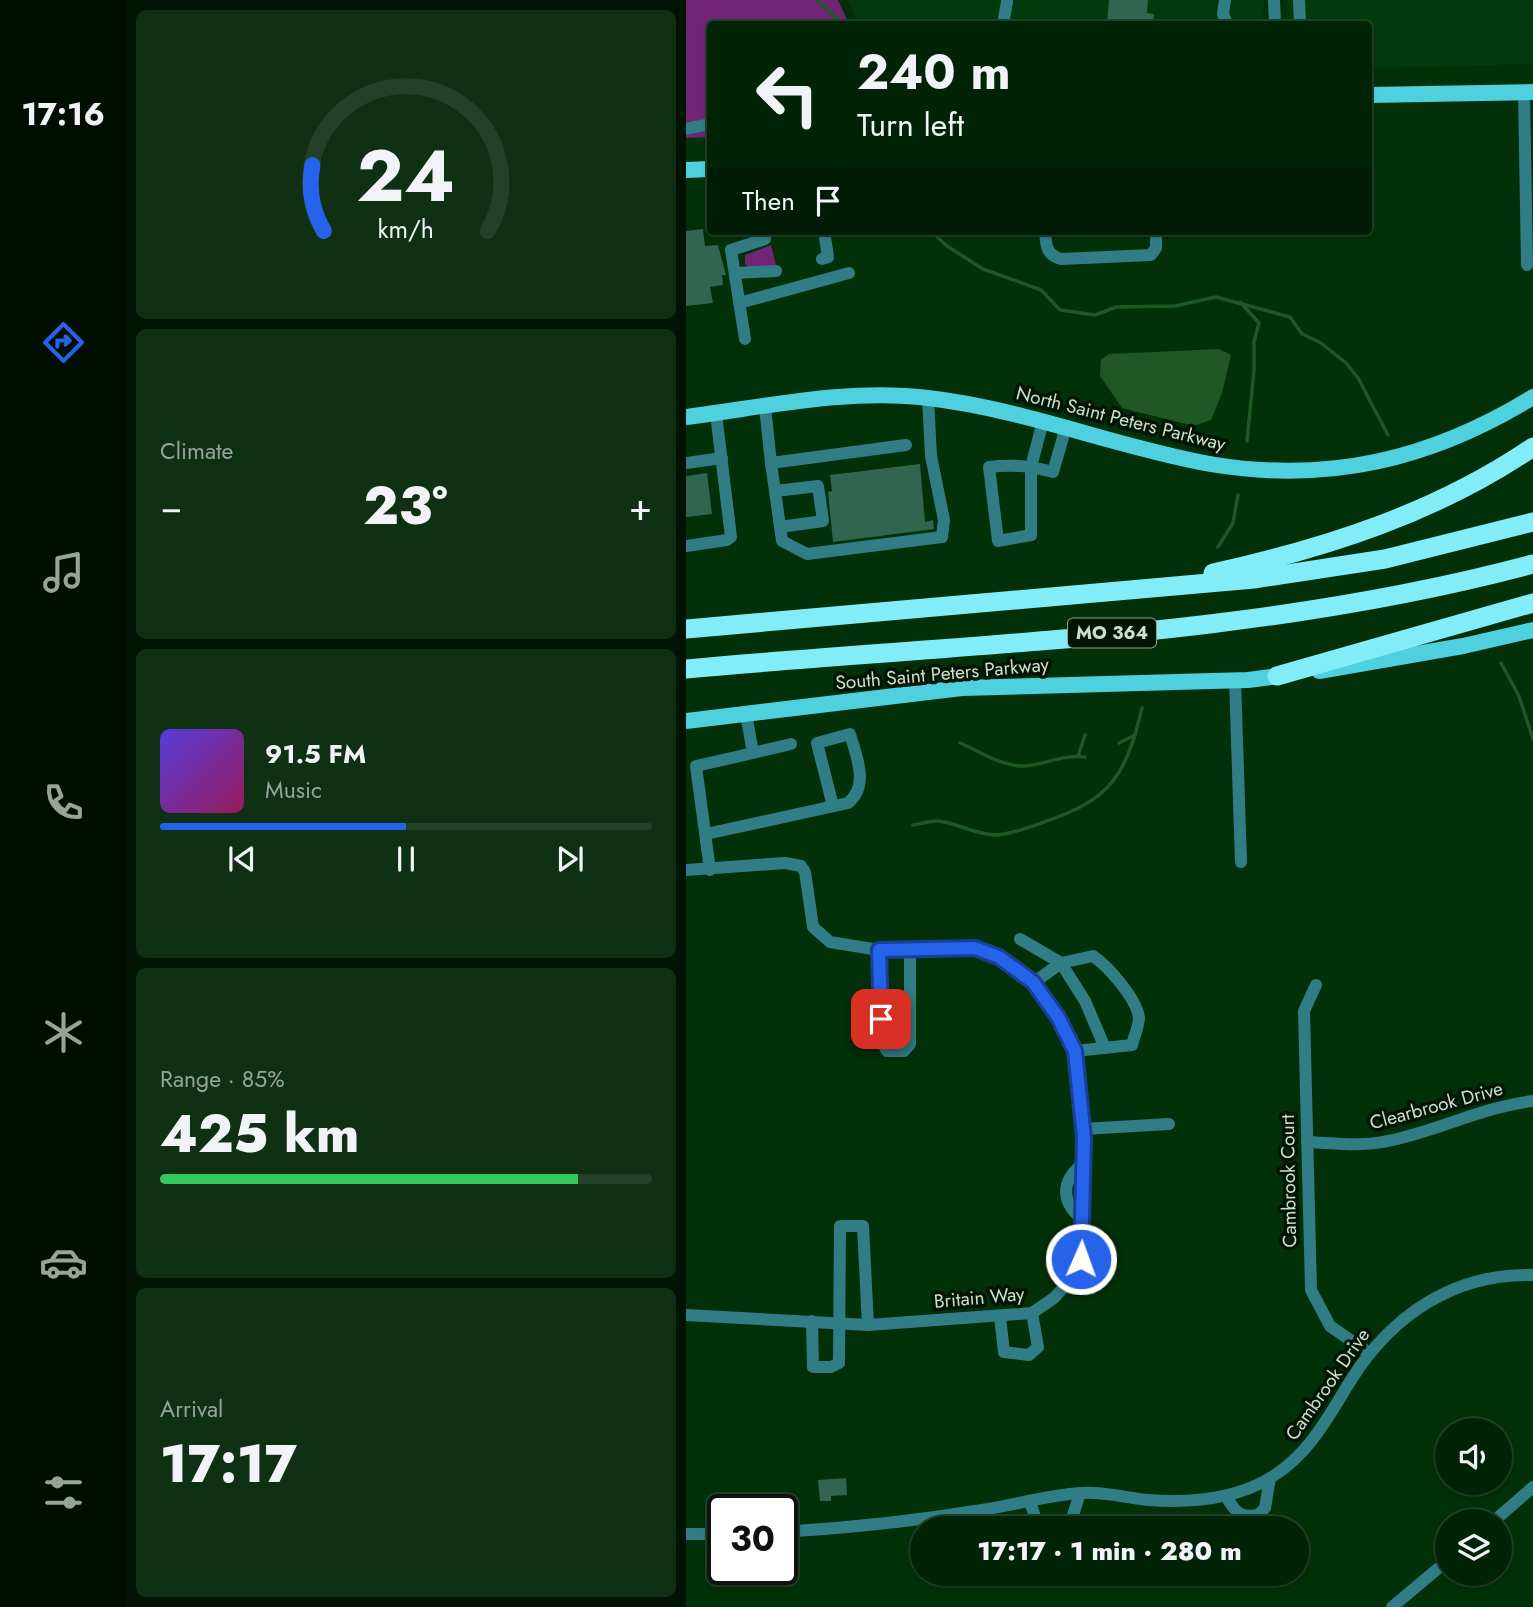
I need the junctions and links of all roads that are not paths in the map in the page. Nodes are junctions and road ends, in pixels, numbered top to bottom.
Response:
1 (1225, 0) edge
2 (1274, 0) edge
3 (1299, 0) edge
4 (1007, 2) dead end
5 (1004, 21) edge
6 (1226, 21) edge
7 (1275, 21) edge
8 (1300, 21) edge
9 (1529, 92) edge
10 (1372, 94) edge
11 (707, 125) edge
12 (686, 129) edge
13 (1529, 131) edge
14 (707, 169) edge
15 (686, 170) edge
16 (825, 235) edge
17 (1045, 235) edge
18 (1156, 235) edge
19 (765, 239) dead end
20 (822, 259) dead end
21 (1527, 265) dead end
22 (776, 271) dead end
23 (735, 273) junction
24 (849, 273) dead end
25 (739, 303) junction
26 (745, 339) dead end
27 (1533, 397) edge
28 (928, 398) junction
29 (765, 407) junction
30 (716, 414) junction
31 (686, 417) edge
32 (1044, 421) junction
33 (1066, 427) junction
34 (906, 445) dead end
35 (1533, 447) edge
36 (722, 458) junction
37 (686, 463) edge
38 (771, 463) junction
39 (1031, 467) junction
40 (775, 491) junction
41 (1533, 522) edge
42 (780, 527) junction
43 (686, 546) edge
44 (1533, 564) edge
45 (1129, 591) junction
46 (1533, 603) edge
47 (686, 628) edge
48 (1533, 630) edge
49 (686, 669) edge
50 (1278, 676) junction
51 (1235, 680) junction
52 (746, 713) junction
53 (686, 721) edge
54 (791, 744) dead end
55 (753, 753) junction
56 (833, 806) junction
57 (706, 834) junction
58 (1241, 862) dead end
59 (686, 870) edge
60 (710, 870) junction
61 (1020, 939) dead end
62 (879, 950) junction
63 (910, 950) junction
64 (1061, 963) junction
65 (1033, 982) junction
66 (1317, 985) dead end
67 (1105, 1048) junction
68 (1075, 1051) junction
69 (1533, 1099) edge
70 (1169, 1124) dead end
71 (1083, 1129) junction
72 (1307, 1142) junction
73 (1081, 1259) junction
74 (1095, 1267) dead end
75 (1533, 1275) edge
76 (1032, 1313) junction
77 (686, 1315) edge
78 (1000, 1317) junction
79 (812, 1321) junction
80 (841, 1324) junction
81 (868, 1325) junction
82 (1370, 1353) junction
83 (1270, 1478) junction
84 (1533, 1487) edge
85 (1080, 1493) junction
86 (1226, 1496) junction
87 (1030, 1503) junction
88 (1508, 1509) edge
89 (1035, 1516) edge
90 (1073, 1516) edge
91 (798, 1531) edge
92 (686, 1534) edge
93 (707, 1534) edge
94 (1435, 1571) edge
95 (1392, 1607) edge

1 - 6 street
2 - 7 street
3 - 8 street
4 - 5 street
9 - 10 main road
9 - 13 street
11 - 12 street
13 - 21 street
14 - 15 main road
16 - 20 street
17 - 18 street
19 - 23 street
22 - 23 street
23 - 25 street
24 - 25 street
25 - 26 street
27 - 33 main road, North Saint Peters Parkway
28 - 29 main road, North Saint Peters Parkway
28 - 32 main road, North Saint Peters Parkway
28 - 42 street
29 - 30 main road, North Saint Peters Parkway
29 - 38 street
30 - 31 main road, North Saint Peters Parkway
30 - 36 street
32 - 33 main road, North Saint Peters Parkway
32 - 39 street
33 - 39 street
34 - 38 street
35 - 45 highway
36 - 37 street
36 - 43 street
38 - 40 street
39 - 39 street
40 - 42 street
40 - 42 street
41 - 45 highway, MO 364
44 - 49 highway, MO 364
45 - 47 highway, MO 364
46 - 50 highway
48 - 50 main road, South Saint Peters Parkway
50 - 51 main road, South Saint Peters Parkway
51 - 52 main road, South Saint Peters Parkway
51 - 58 street
52 - 53 main road, South Saint Peters Parkway
52 - 55 street
54 - 55 street
55 - 57 street
56 - 56 street
56 - 57 street
57 - 60 street
59 - 60 street
60 - 62 street, Britain Way
61 - 64 street
62 - 63 street, Britain Way
62 - 63 street
63 - 65 street, Britain Way
64 - 65 street
64 - 67 street
64 - 67 street
65 - 68 street, Britain Way
66 - 72 street, Cambrook Court
67 - 68 street
68 - 71 street, Britain Way
69 - 72 street, Clearbrook Drive
70 - 71 street
71 - 73 street, Britain Way
72 - 82 street, Cambrook Court
73 - 74 street
73 - 76 street, Britain Way
75 - 82 street, Cambrook Drive
76 - 78 street, Britain Way
76 - 78 street
77 - 79 street, Britain Way
78 - 81 street, Britain Way
79 - 80 street, Britain Way
79 - 80 street
80 - 81 street, Britain Way
80 - 81 street
82 - 83 street, Cambrook Drive
83 - 86 street, Cambrook Drive
83 - 86 street
84 - 88 street
85 - 86 street, Cambrook Drive
85 - 87 street, Cambrook Drive
85 - 90 street
87 - 89 street
87 - 91 street, Cambrook Drive
92 - 93 street
94 - 95 street

